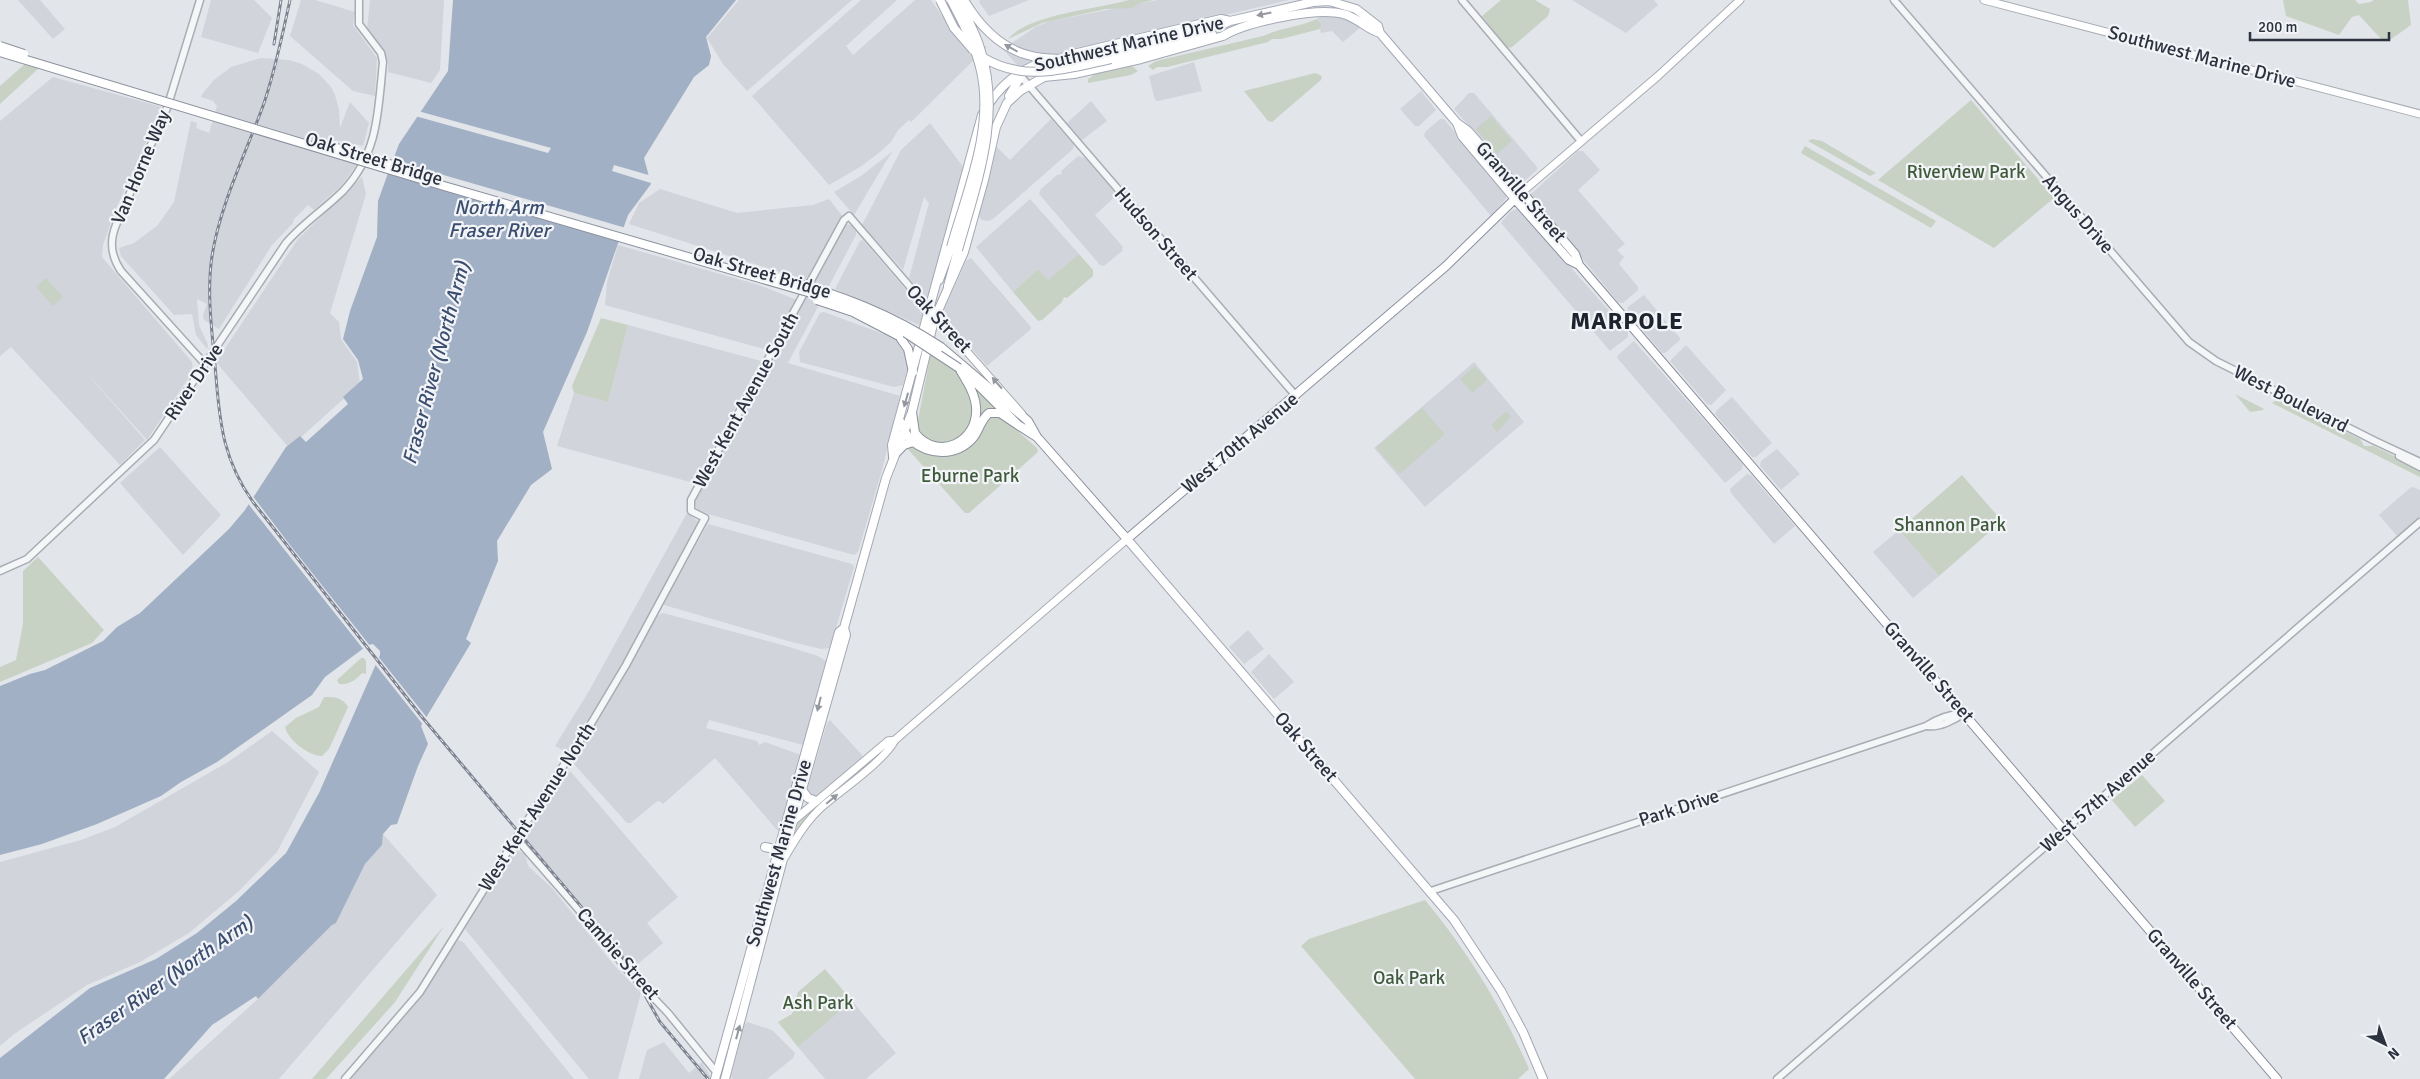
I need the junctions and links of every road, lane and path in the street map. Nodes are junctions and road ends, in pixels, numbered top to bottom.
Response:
1 (200, 0) edge
2 (359, 0) edge
3 (940, 0) edge
4 (951, 0) edge
5 (958, 0) edge
6 (964, 0) edge
7 (1305, 0) edge
8 (1462, 0) edge
9 (1740, 0) edge
10 (1894, 0) edge
11 (1984, 0) edge
12 (1350, 3) edge
13 (1298, 6) junction
14 (1345, 14) junction
15 (1230, 21) junction
16 (1233, 30) junction
17 (1380, 33) junction
18 (0, 46) edge
19 (0, 52) edge
20 (1110, 55) junction
21 (1019, 74) junction
22 (1028, 85) junction
23 (1007, 103) junction
24 (2420, 114) edge
25 (1457, 123) junction
26 (1581, 141) junction
27 (1522, 192) junction
28 (1515, 198) junction
29 (849, 216) joint
30 (955, 248) junction
31 (1579, 265) junction
32 (938, 282) junction
33 (790, 286) junction
34 (948, 286) junction
35 (933, 312) junction
36 (2208, 356) joint
37 (205, 364) junction
38 (962, 369) junction
39 (913, 372) junction
40 (1296, 396) junction
41 (912, 412) junction
42 (900, 421) junction
43 (1028, 422) junction
44 (1018, 425) junction
45 (905, 431) junction
46 (1037, 436) junction
47 (913, 442) junction
48 (2374, 442) junction
49 (893, 456) junction
50 (2420, 462) edge
51 (2420, 467) edge
52 (705, 518) joint
53 (2420, 522) edge
54 (1127, 539) junction
55 (0, 571) edge
56 (844, 628) junction
57 (1964, 713) junction
58 (895, 740) junction
59 (802, 790) junction
60 (816, 801) junction
61 (793, 821) junction
62 (785, 828) junction
63 (2064, 830) junction
64 (516, 838) junction
65 (765, 846) dead end
66 (779, 850) junction
67 (783, 860) junction
68 (1430, 891) junction
69 (717, 1077) edge
70 (345, 1079) edge
71 (725, 1079) edge
72 (1543, 1079) edge
73 (1776, 1079) edge
74 (2277, 1079) edge

1 - 37 street, Van Horne Way
2 - 37 street, River Drive
3 - 20 main road, bridge
4 - 30 main road, bridge
5 - 30 main road, bridge
20 -> 6 main road, bridge
7 - 13 main road
8 - 26 street
9 - 26 main road
10 - 36 street, Angus Drive
11 - 24 main road, Southwest Marine Drive
12 - 13 main road, Southwest Marine Drive
12 - 14 street
12 - 17 main road, Granville Street
13 -> 15 main road, Southwest Marine Drive
14 - 16 main road, Southwest Marine Drive
14 - 17 main road, Granville Street
15 - 20 main road
15 - 21 main road, Southwest Marine Drive
16 - 20 main road
16 - 22 main road, Southwest Marine Drive
17 - 25 main road, Granville Street
18 - 38 main road, Oak Street Bridge, bridge
19 - 33 main road, Oak Street Bridge, bridge
21 - 22 street, Hudson Street
21 - 23 main road
21 - 32 main road, Southwest Marine Drive
22 - 23 main road, Southwest Marine Drive
22 - 40 street, Hudson Street
23 - 34 main road, Southwest Marine Drive
25 - 27 main road, Granville Street
25 - 28 main road, Granville Street
26 - 27 main road, West 70th Avenue
27 - 28 main road, West 70th Avenue
27 - 31 main road, Granville Street
28 - 31 main road, Granville Street
28 - 40 main road, West 70th Avenue
29 - 35 street, Oak Street
29 - 52 street, West Kent Avenue South
30 - 32 main road
30 - 34 main road
31 - 57 main road, Granville Street
32 - 35 main road, Southwest Marine Drive
33 - 38 main road, Oak Street Bridge, bridge
33 - 39 main road, bridge
34 - 35 main road, Southwest Marine Drive
35 - 39 main road, Southwest Marine Drive
35 - 41 main road, Southwest Marine Drive
43 -> 35 main road, Oak Street
36 - 48 street, West Boulevard
37 - 55 street, River Drive
38 - 41 main road
38 - 43 main road, Oak Street
38 - 44 main road, Oak Street
39 -> 42 main road, Southwest Marine Drive
40 - 54 main road, West 70th Avenue
41 - 45 main road, Southwest Marine Drive
42 - 45 main road
42 - 49 main road, Southwest Marine Drive
43 - 46 main road, Oak Street
44 - 46 main road, Oak Street
44 - 47 main road
45 - 47 main road
45 - 49 main road, Southwest Marine Drive
46 - 54 main road, Oak Street
47 - 49 main road
48 - 50 street, West Boulevard
48 - 51 street, West Boulevard
49 - 56 main road, Southwest Marine Drive
52 - 64 street, West Kent Avenue North
53 - 63 street, West 57th Avenue
54 - 58 main road, West 70th Avenue
54 - 68 main road, Oak Street
56 - 59 main road, Southwest Marine Drive
56 -> 62 main road, Southwest Marine Drive
57 - 63 main road, Granville Street
57 - 68 street, Park Drive
58 - 60 main road, West 70th Avenue
67 -> 58 main road, West 70th Avenue
59 - 60 main road
59 - 61 main road, Southwest Marine Drive
60 - 61 main road, West 70th Avenue
61 - 62 main road, West 70th Avenue
61 - 67 main road, Southwest Marine Drive
62 - 66 main road, Southwest Marine Drive
63 - 73 street, West 57th Avenue
63 - 74 main road, Granville Street
64 - 69 street, Cambie Street
64 - 70 street, West Kent Avenue North
65 - 66 main road
66 - 69 main road, Southwest Marine Drive
71 -> 67 main road, Southwest Marine Drive
68 - 72 main road, Oak Street
69 - 71 main road, Cambie Street

